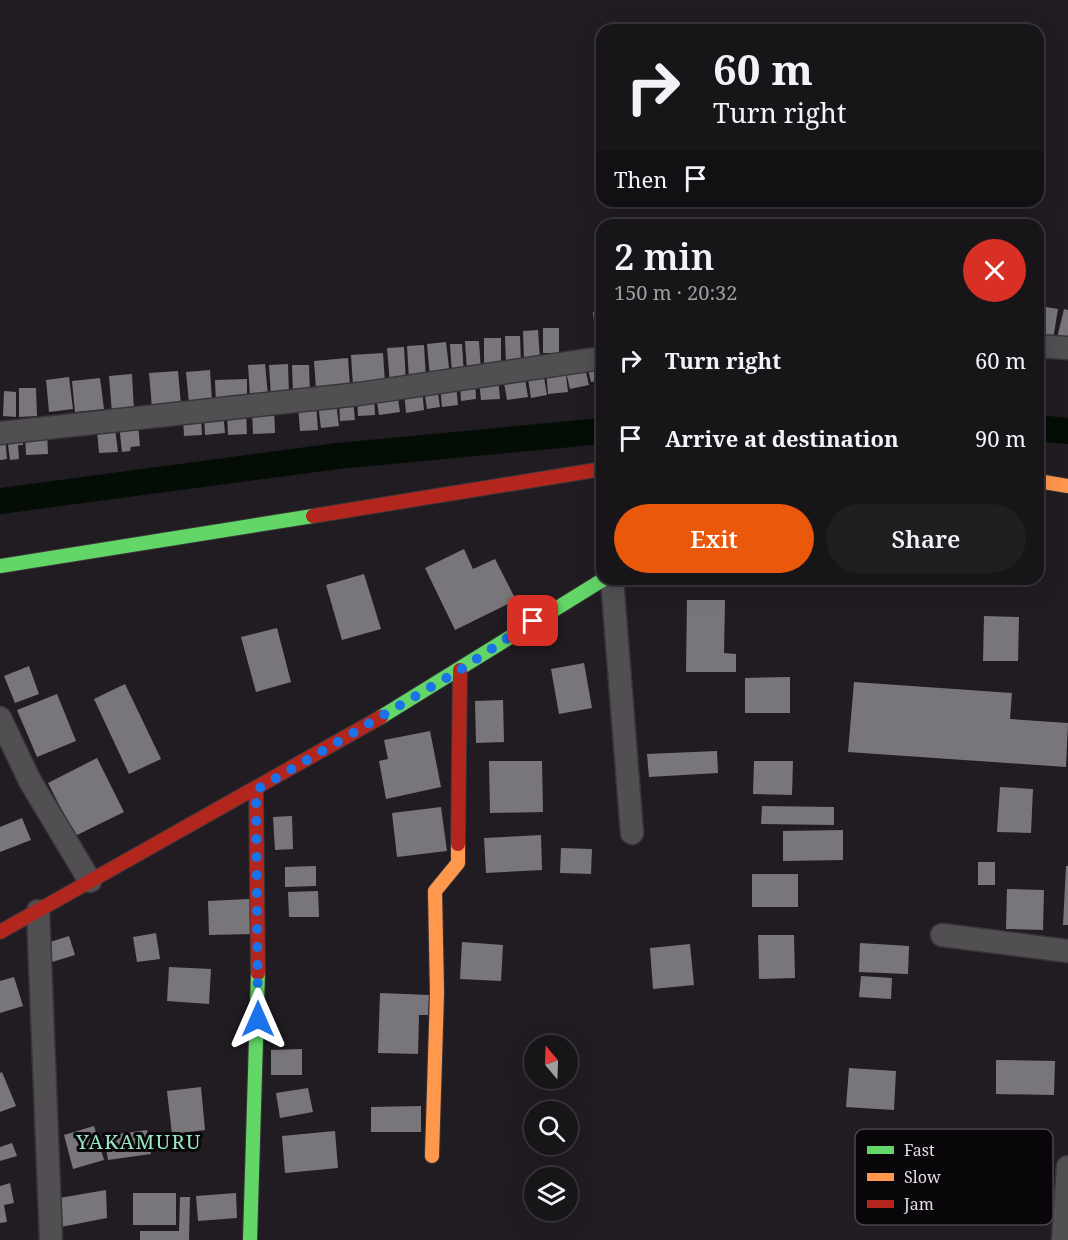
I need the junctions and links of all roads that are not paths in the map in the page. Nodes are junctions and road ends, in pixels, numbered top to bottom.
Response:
1 (1044, 346) edge
2 (1068, 348) edge
3 (596, 359) edge
4 (0, 433) edge
5 (596, 470) edge
6 (1044, 482) edge
7 (1068, 486) edge
8 (0, 566) edge
9 (596, 583) edge
10 (612, 585) edge
11 (460, 670) junction
12 (0, 718) edge
13 (256, 790) junction
14 (632, 833) dead end
15 (90, 881) junction
16 (38, 910) junction
17 (0, 932) edge
18 (942, 935) dead end
19 (1068, 951) edge
20 (432, 1156) dead end
21 (1068, 1167) edge
22 (51, 1240) edge
23 (250, 1240) edge
24 (1063, 1240) edge

1 - 2 street
3 - 4 street
5 - 8 street
6 - 7 street
9 - 11 street
10 - 14 street
11 - 13 street
11 - 20 street
12 - 15 street
13 - 15 street
13 - 23 street
15 - 16 street
16 - 17 street
16 - 22 street
18 - 19 street
21 - 24 street

